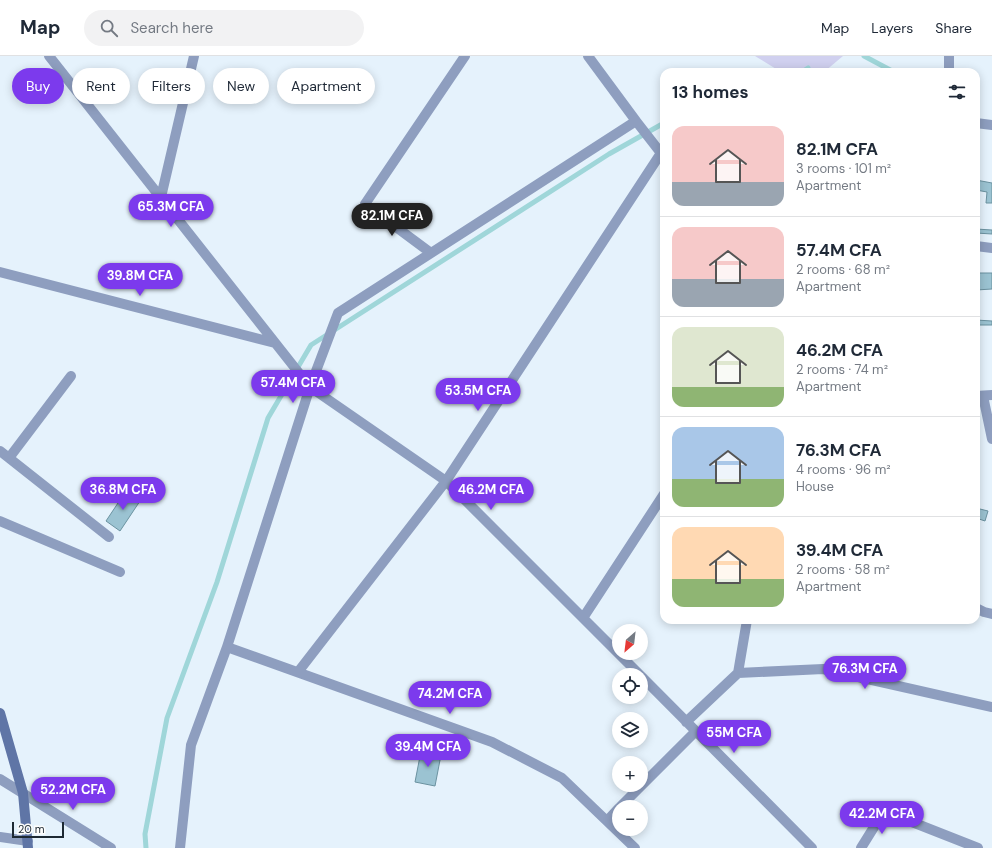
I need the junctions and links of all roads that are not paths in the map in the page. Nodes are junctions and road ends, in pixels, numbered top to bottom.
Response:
1 (49, 56) edge
2 (194, 56) edge
3 (465, 56) edge
4 (588, 56) edge
5 (949, 56) edge
6 (949, 68) edge
7 (636, 121) junction
8 (980, 124) edge
9 (992, 125) edge
10 (660, 150) edge
11 (660, 159) edge
12 (161, 197) junction
13 (980, 246) edge
14 (992, 248) edge
15 (432, 253) junction
16 (0, 272) edge
17 (275, 343) junction
18 (71, 376) dead end
19 (310, 387) junction
20 (984, 396) edge
21 (992, 439) edge
22 (0, 451) edge
23 (9, 458) junction
24 (446, 481) junction
25 (660, 500) edge
26 (0, 521) edge
27 (109, 537) dead end
28 (120, 572) dead end
29 (980, 610) edge
30 (992, 614) edge
31 (583, 618) junction
32 (746, 624) edge
33 (227, 646) junction
34 (632, 668) edge
35 (298, 672) junction
36 (738, 673) junction
37 (648, 684) edge
38 (992, 707) edge
39 (0, 713) edge
40 (686, 722) junction
41 (696, 731) junction
42 (0, 779) edge
43 (23, 793) junction
44 (628, 800) edge
45 (612, 816) edge
46 (607, 821) junction
47 (0, 836) edge
48 (28, 844) edge
49 (111, 848) edge
50 (180, 848) edge
51 (635, 848) edge
52 (812, 848) edge
53 (861, 848) edge
54 (978, 848) edge

1 - 12 street
2 - 12 street
3 - 15 street
4 - 7 street
5 - 6 street
7 - 10 street
7 - 15 street
8 - 9 street
11 - 24 street
12 - 17 street
13 - 14 street
15 - 19 street
16 - 17 street
17 - 19 street
18 - 23 street
19 - 24 street
19 - 33 street
20 - 21 street
22 - 23 street
23 - 27 street
24 - 31 street
24 - 35 street
25 - 31 street
26 - 28 street
29 - 30 street
31 - 34 street
32 - 36 street
33 - 35 street
33 - 50 street
35 - 46 street
36 - 38 street
36 - 40 street
37 - 40 street
39 - 43 street
40 - 41 street
41 - 44 street
41 - 52 street
42 - 43 street
43 - 48 street
43 - 49 street
45 - 46 street
46 - 51 street
47 - 48 street
53 - 54 street

